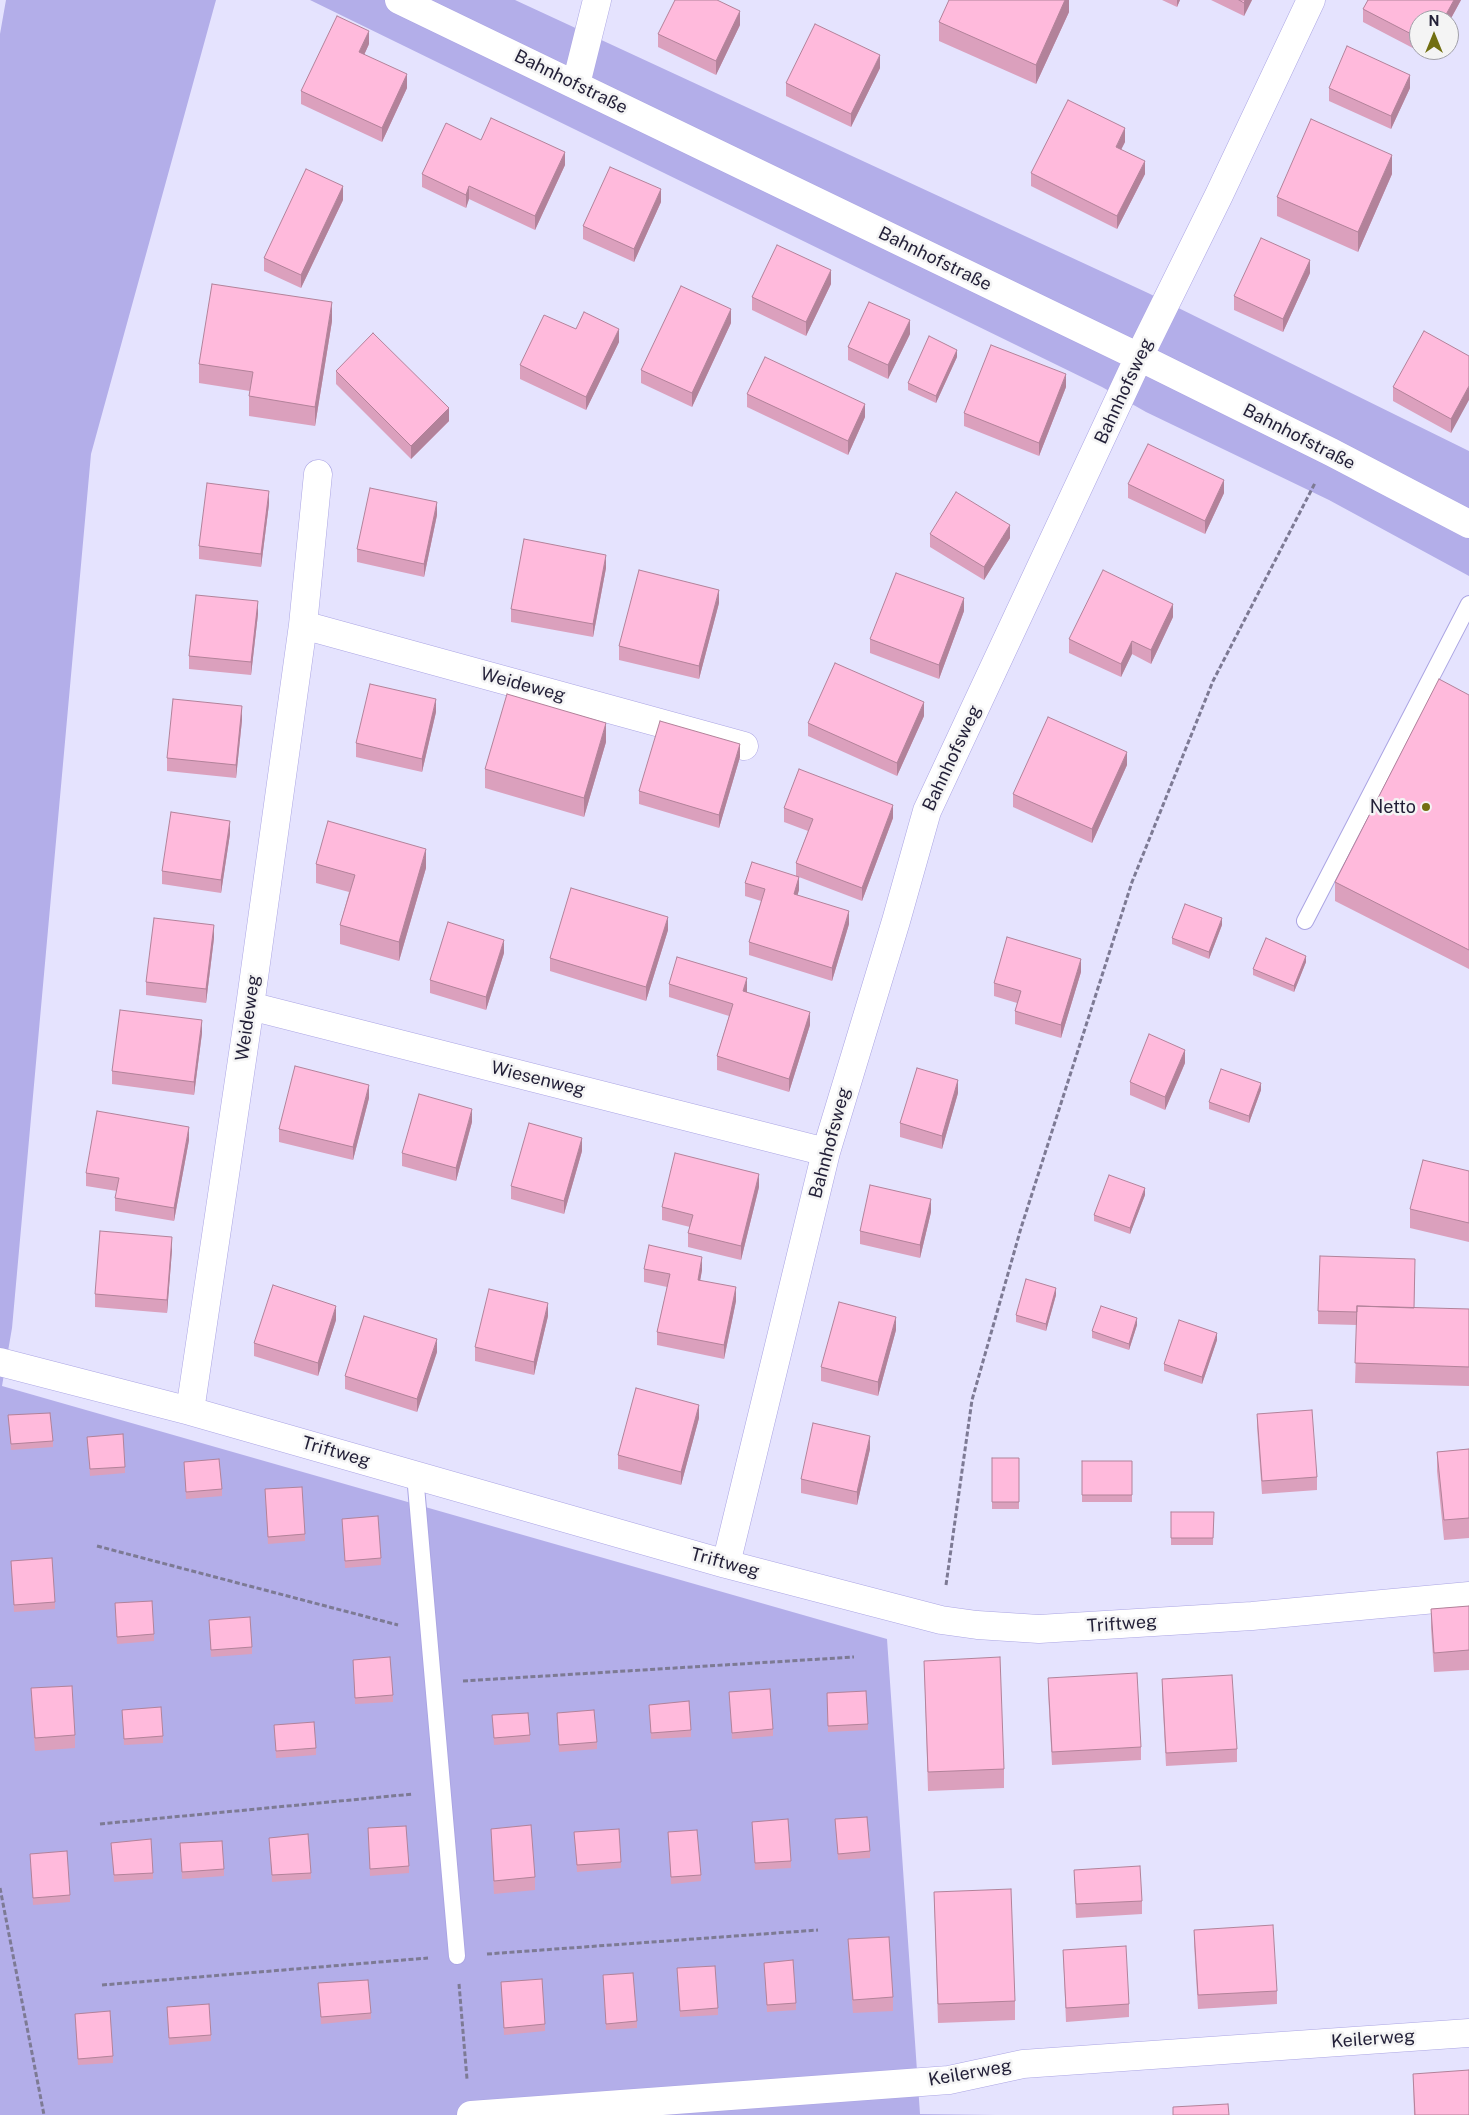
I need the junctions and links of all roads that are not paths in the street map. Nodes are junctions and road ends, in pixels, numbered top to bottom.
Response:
1 (399, 0) edge
2 (597, 0) edge
3 (1311, 0) edge
4 (576, 84) junction
5 (1139, 357) junction
6 (318, 474) dead end
7 (1469, 524) edge
8 (1469, 604) edge
9 (303, 625) junction
10 (744, 746) dead end
11 (1305, 921) dead end
12 (250, 1006) junction
13 (826, 1152) junction
14 (0, 1362) edge
15 (190, 1411) junction
16 (415, 1475) junction
17 (726, 1564) junction
18 (1469, 1596) edge
19 (457, 1956) road end
20 (1469, 2033) edge
21 (538, 2112) edge
22 (471, 2115) edge

1 - 4 street, Bahnhofstraße
2 - 4 street
3 - 5 street, Bahnhofsweg
4 - 5 street, Bahnhofstraße
5 - 7 street, Bahnhofstraße
5 - 13 street, Bahnhofsweg
6 - 9 street, Weideweg
8 - 11 lane
9 - 10 street, Weideweg
9 - 12 street, Weideweg
12 - 13 street, Wiesenweg
12 - 15 street, Weideweg
13 - 17 street, Bahnhofsweg
14 - 15 street, Triftweg
15 - 16 street, Triftweg
16 - 17 street, Triftweg
16 - 19 lane
17 - 18 street, Triftweg
20 - 21 street, Keilerweg
21 - 22 street, Keilerweg

